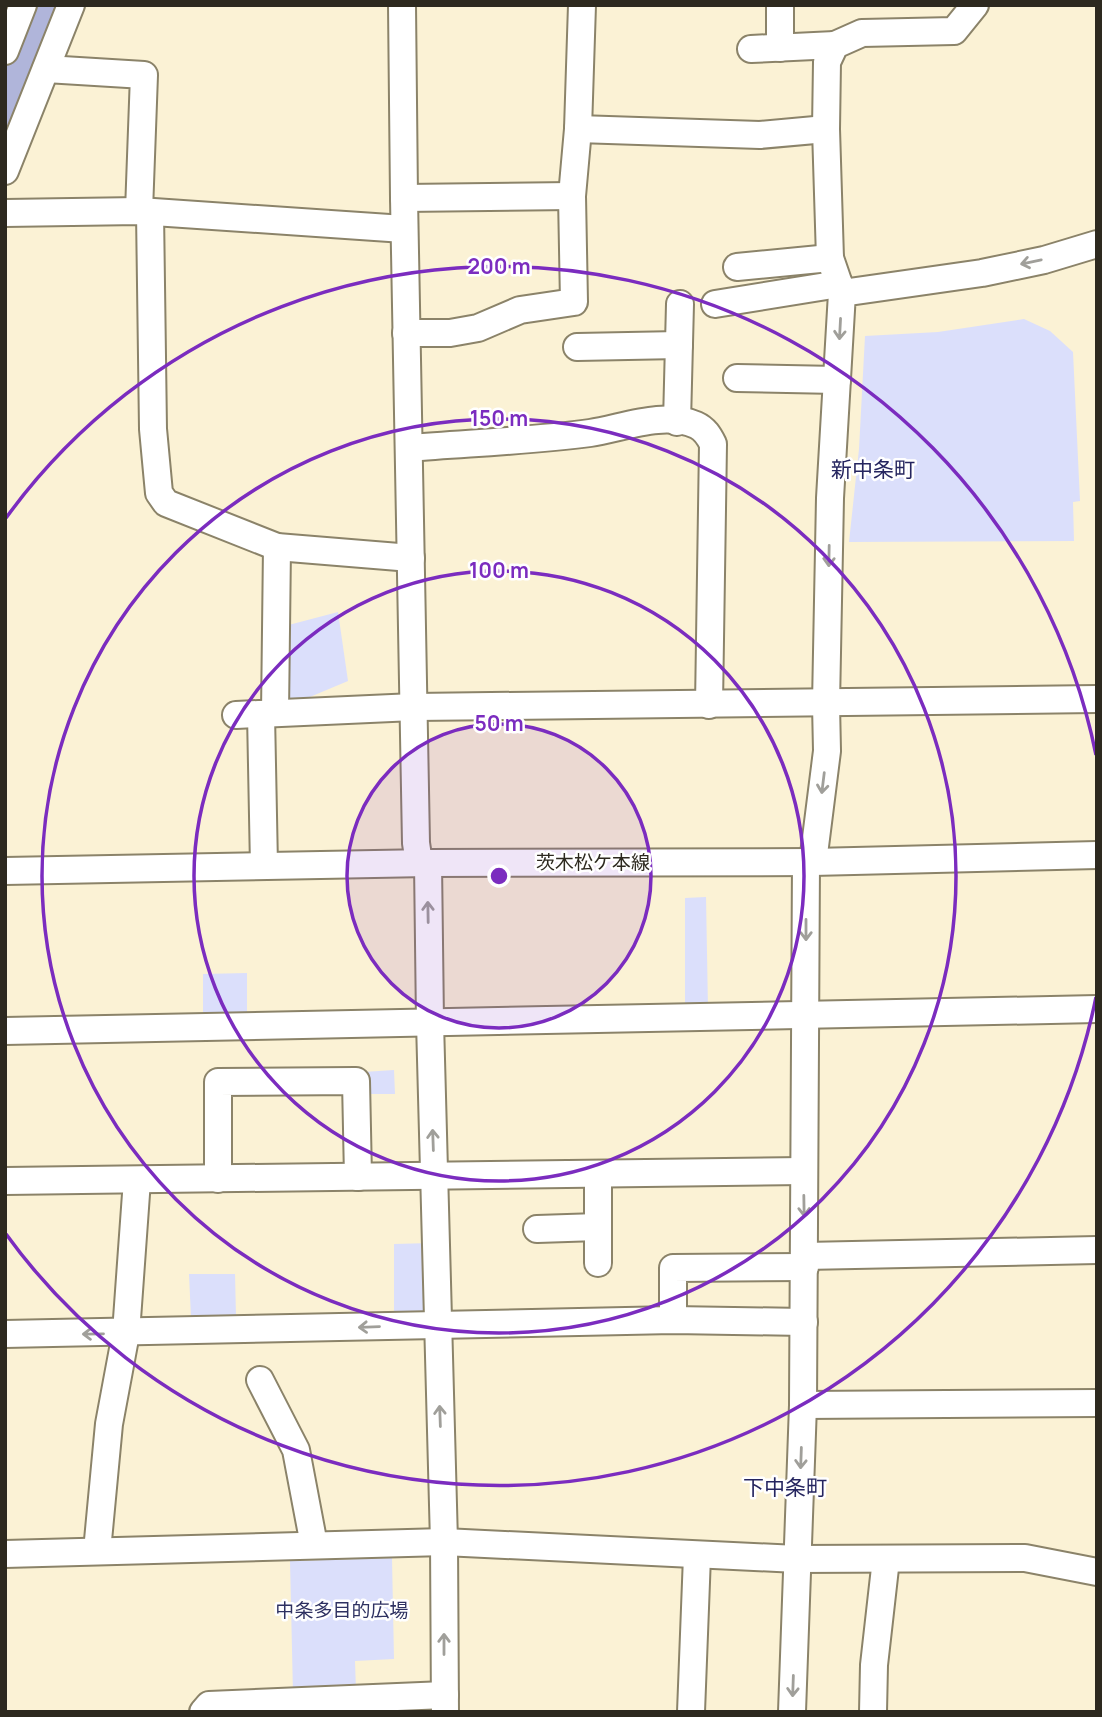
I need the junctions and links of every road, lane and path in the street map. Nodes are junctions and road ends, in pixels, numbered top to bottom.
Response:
1 (71, 5) edge
2 (402, 5) edge
3 (582, 5) edge
4 (780, 5) edge
5 (975, 5) edge
6 (17, 7) edge
7 (835, 45) junction
8 (780, 48) junction
9 (751, 49) dead end
10 (5, 51) edge
11 (46, 69) junction
12 (579, 129) junction
13 (826, 129) junction
14 (5, 171) edge
15 (572, 196) junction
16 (404, 198) junction
17 (5, 212) edge
18 (145, 212) junction
19 (404, 229) junction
20 (1097, 244) edge
21 (830, 258) junction
22 (737, 267) dead end
23 (840, 289) junction
24 (680, 304) dead end
25 (715, 304) dead end
26 (406, 333) junction
27 (679, 345) junction
28 (577, 346) dead end
29 (737, 378) dead end
30 (837, 380) junction
31 (677, 422) junction
32 (409, 448) junction
33 (277, 547) junction
34 (411, 558) junction
35 (1097, 699) edge
36 (826, 704) junction
37 (709, 705) junction
38 (414, 707) junction
39 (257, 714) junction
40 (1097, 855) edge
41 (810, 862) junction
42 (423, 863) junction
43 (264, 866) junction
44 (5, 871) edge
45 (1097, 1009) edge
46 (806, 1016) junction
47 (430, 1022) junction
48 (5, 1031) edge
49 (804, 1171) junction
50 (598, 1174) junction
51 (435, 1176) junction
52 (358, 1177) junction
53 (218, 1179) junction
54 (137, 1180) junction
55 (5, 1181) edge
56 (598, 1227) junction
57 (537, 1229) dead end
58 (1097, 1250) edge
59 (805, 1261) junction
60 (598, 1262) dead end
61 (673, 1320) junction
62 (804, 1322) junction
63 (438, 1325) junction
64 (126, 1333) junction
65 (5, 1335) edge
66 (260, 1380) dead end
67 (1097, 1403) edge
68 (803, 1405) junction
69 (444, 1542) junction
70 (314, 1545) junction
71 (97, 1551) junction
72 (5, 1554) edge
73 (697, 1556) junction
74 (797, 1559) junction
75 (886, 1559) junction
76 (1097, 1572) edge
77 (445, 1703) edge
78 (203, 1712) edge
79 (691, 1712) edge
80 (792, 1712) edge
81 (873, 1712) edge

1 - 11 street
2 - 16 street
3 - 12 street
4 - 8 street
5 - 7 street
6 - 10 street
7 - 8 street
7 - 13 street
8 - 9 street
11 - 14 street
11 - 18 street
12 - 13 street
12 - 15 street
13 - 21 street
15 - 16 street
15 - 26 street
16 - 19 street
17 - 18 street
18 - 19 street
18 - 33 street
19 - 26 street
20 -> 23 street
21 - 22 street
21 - 23 street
23 - 25 street
23 -> 30 street
24 - 27 street
26 - 32 street
27 - 28 street
27 - 31 street
29 - 30 street
30 -> 36 street
31 - 32 street
31 - 37 street
32 - 34 street
33 - 34 street
33 - 39 street
34 - 38 street
35 - 36 street
36 - 37 street
36 -> 41 street
37 - 38 street
38 - 39 street
38 - 42 street
39 - 43 street
40 - 41 street, 茨木松ケ本線
41 - 42 street, 茨木松ケ本線
41 -> 46 street
42 - 43 street, 茨木松ケ本線
47 -> 42 street
43 - 44 street, 茨木松ケ本線
45 - 46 street
46 - 47 street
46 - 49 street
47 - 48 street
51 -> 47 street
49 - 50 street
49 -> 59 street
50 - 51 street
50 - 56 street
51 - 52 street
51 - 63 street
52 - 53 street
52 - 53 street
53 - 54 street
54 - 55 street
54 - 64 street
56 - 57 street
56 - 60 street
58 - 59 street
59 - 61 street
59 - 62 street
61 - 62 street
61 - 63 street
62 - 68 street
63 -> 64 street
69 -> 63 street
64 -> 65 street
64 - 71 street
66 - 70 street
67 - 68 street
68 -> 74 street
69 - 70 street
69 - 73 street
77 -> 69 street
70 - 71 street
71 - 72 street
73 - 74 street
73 - 79 street
74 - 75 street
74 -> 80 street
75 - 76 street
75 - 81 street
77 - 78 street

